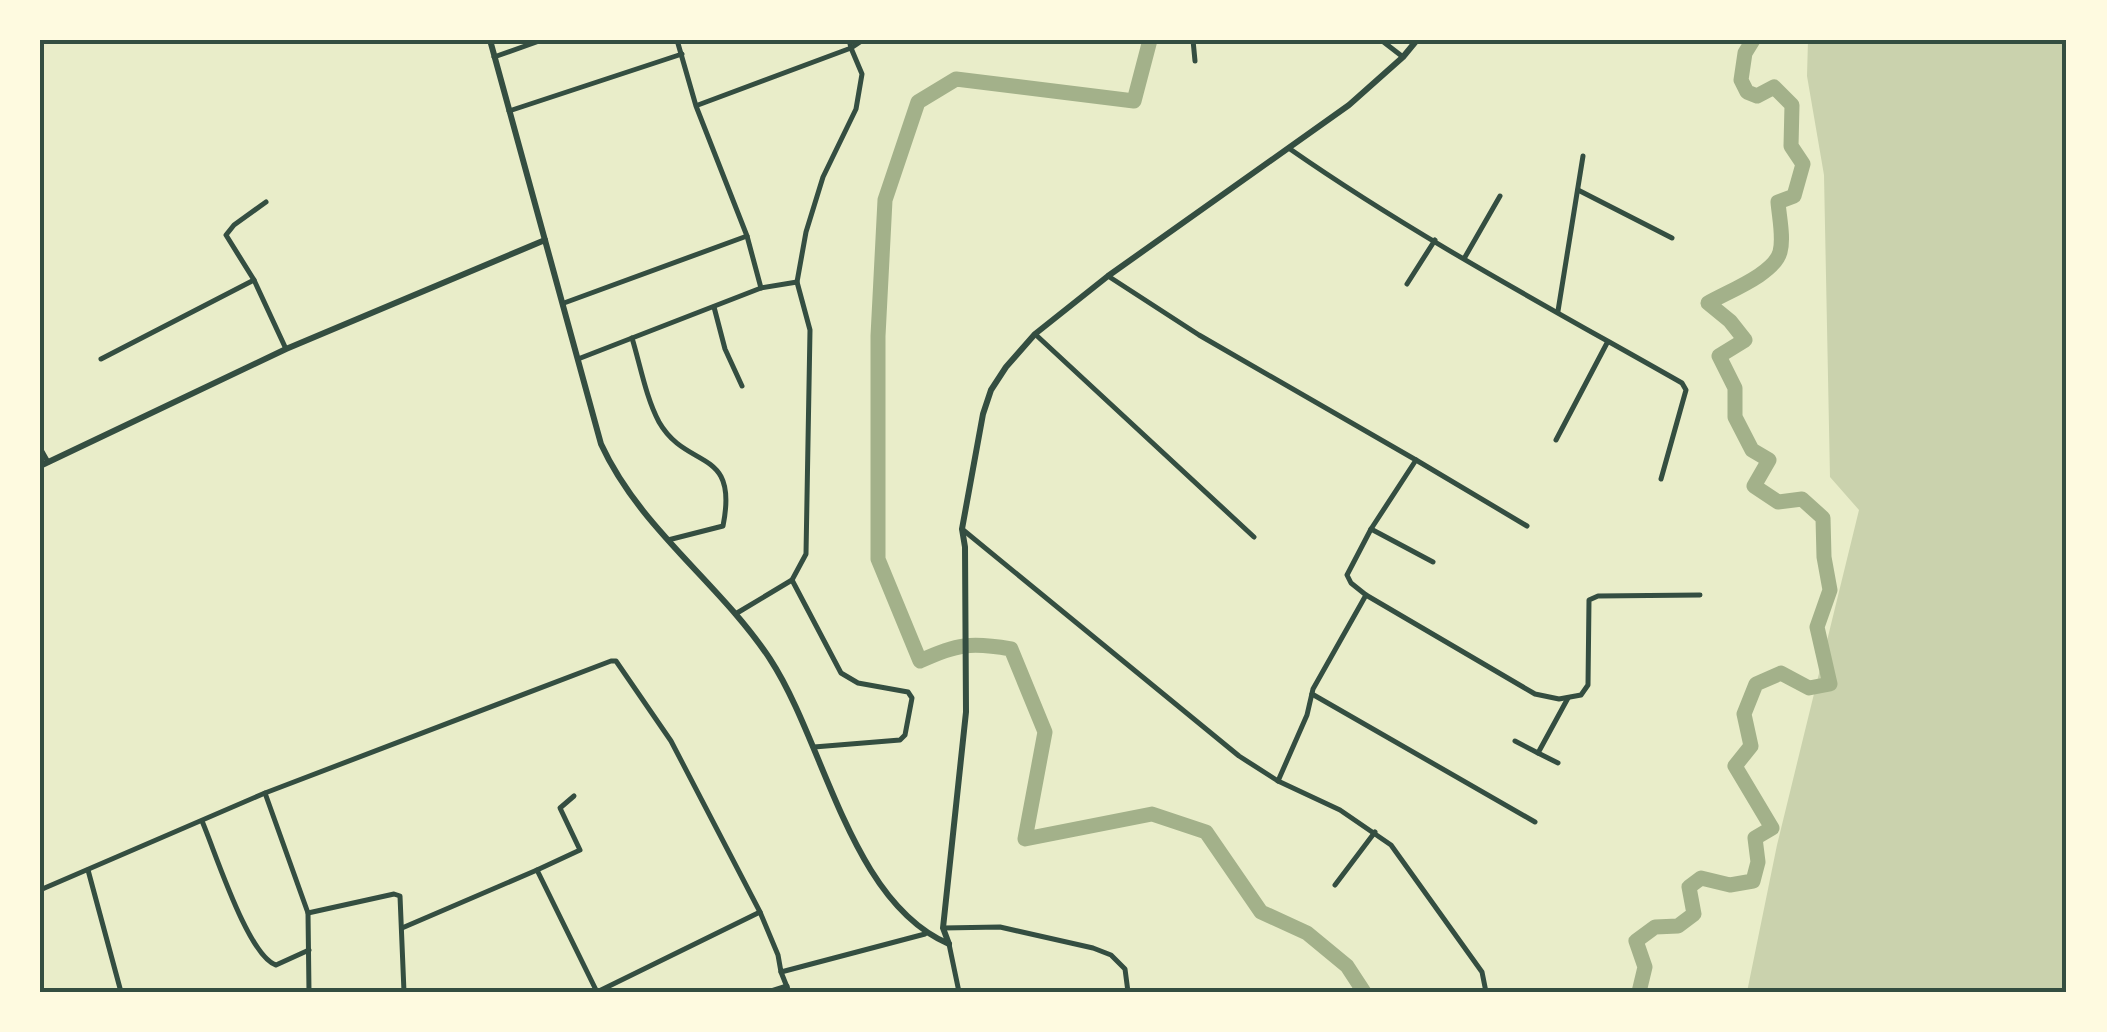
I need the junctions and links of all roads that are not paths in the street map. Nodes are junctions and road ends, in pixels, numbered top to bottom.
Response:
1 (490, 40) edge
2 (542, 40) edge
3 (677, 40) edge
4 (863, 40) edge
5 (1192, 40) edge
6 (1382, 40) edge
7 (1417, 40) edge
8 (850, 44) edge
9 (682, 54) junction
10 (494, 57) junction
11 (1403, 57) junction
12 (1195, 60) dead end
13 (696, 106) junction
14 (509, 111) junction
15 (1290, 148) junction
16 (1583, 156) dead end
17 (1578, 190) junction
18 (1500, 196) dead end
19 (266, 202) dead end
20 (748, 236) junction
21 (1672, 238) dead end
22 (545, 240) junction
23 (1435, 240) junction
24 (1464, 257) junction
25 (1108, 276) junction
26 (254, 280) junction
27 (797, 282) junction
28 (1407, 284) dead end
29 (762, 288) junction
30 (564, 302) junction
31 (714, 306) junction
32 (1558, 311) junction
33 (1035, 334) junction
34 (632, 338) junction
35 (1607, 343) junction
36 (286, 349) junction
37 (100, 359) dead end
38 (578, 359) junction
39 (742, 386) dead end
40 (1556, 440) dead end
41 (40, 448) edge
42 (1416, 460) junction
43 (44, 464) edge
44 (1662, 479) dead end
45 (1527, 526) dead end
46 (962, 529) junction
47 (1371, 529) junction
48 (1254, 537) dead end
49 (668, 540) junction
50 (1433, 562) dead end
51 (792, 580) junction
52 (1366, 595) junction
53 (1700, 596) dead end
54 (737, 612) junction
55 (1312, 694) junction
56 (1568, 698) junction
57 (1515, 741) dead end
58 (814, 747) junction
59 (1538, 753) junction
60 (1558, 763) dead end
61 (1278, 781) junction
62 (265, 794) junction
63 (574, 796) dead end
64 (202, 822) junction
65 (1535, 822) dead end
66 (1374, 832) junction
67 (88, 870) junction
68 (537, 870) junction
69 (1335, 885) dead end
70 (40, 890) edge
71 (308, 912) junction
72 (760, 912) junction
73 (402, 928) junction
74 (943, 928) junction
75 (925, 934) junction
76 (948, 944) junction
77 (309, 950) junction
78 (781, 972) junction
79 (788, 989) edge
80 (120, 992) edge
81 (309, 992) edge
82 (404, 992) edge
83 (597, 992) edge
84 (768, 992) edge
85 (959, 992) edge
86 (1128, 992) edge
87 (1486, 992) edge

1 - 10 street
2 - 10 street
3 - 9 street
4 - 8 street
5 - 12 street
6 - 11 street
7 - 11 street
8 - 13 street
8 - 27 street
9 - 13 street
9 - 14 street
10 - 14 street
11 - 15 street
13 - 20 street
14 - 22 street
15 - 23 street
15 - 25 street
16 - 17 street
17 - 21 street
17 - 32 street
18 - 24 street
19 - 26 street
20 - 29 street
20 - 30 street
22 - 30 street
22 - 36 street
23 - 24 street
23 - 28 street
24 - 32 street
25 - 33 street
25 - 42 street
26 - 36 street
26 - 37 street
27 - 29 street
27 - 51 street
29 - 31 street
30 - 38 street
31 - 34 street
31 - 39 street
32 - 35 street
33 - 46 street
33 - 48 street
34 - 38 street
34 - 49 street
35 - 40 street
35 - 44 street
36 - 43 street
38 - 49 street
41 - 43 street
42 - 45 street
42 - 47 street
46 - 61 street
46 - 74 street
47 - 50 street
47 - 52 street
49 - 54 street
51 - 54 street
51 - 58 street
52 - 55 street
52 - 56 street
53 - 56 street
54 - 58 street
55 - 61 street
55 - 65 street
56 - 59 street
57 - 59 street
58 - 75 street
59 - 60 street
61 - 66 street
62 - 64 street
62 - 71 street
62 - 72 street
63 - 68 street
64 - 67 street
64 - 77 street
66 - 69 street
66 - 87 street
67 - 70 street
67 - 80 street
68 - 73 street
68 - 83 street
71 - 73 street
71 - 77 street
72 - 78 street
72 - 83 street
73 - 82 street
74 - 76 street
74 - 86 street
75 - 76 street
75 - 78 street
76 - 85 street
77 - 81 street
78 - 79 street
79 - 84 street

